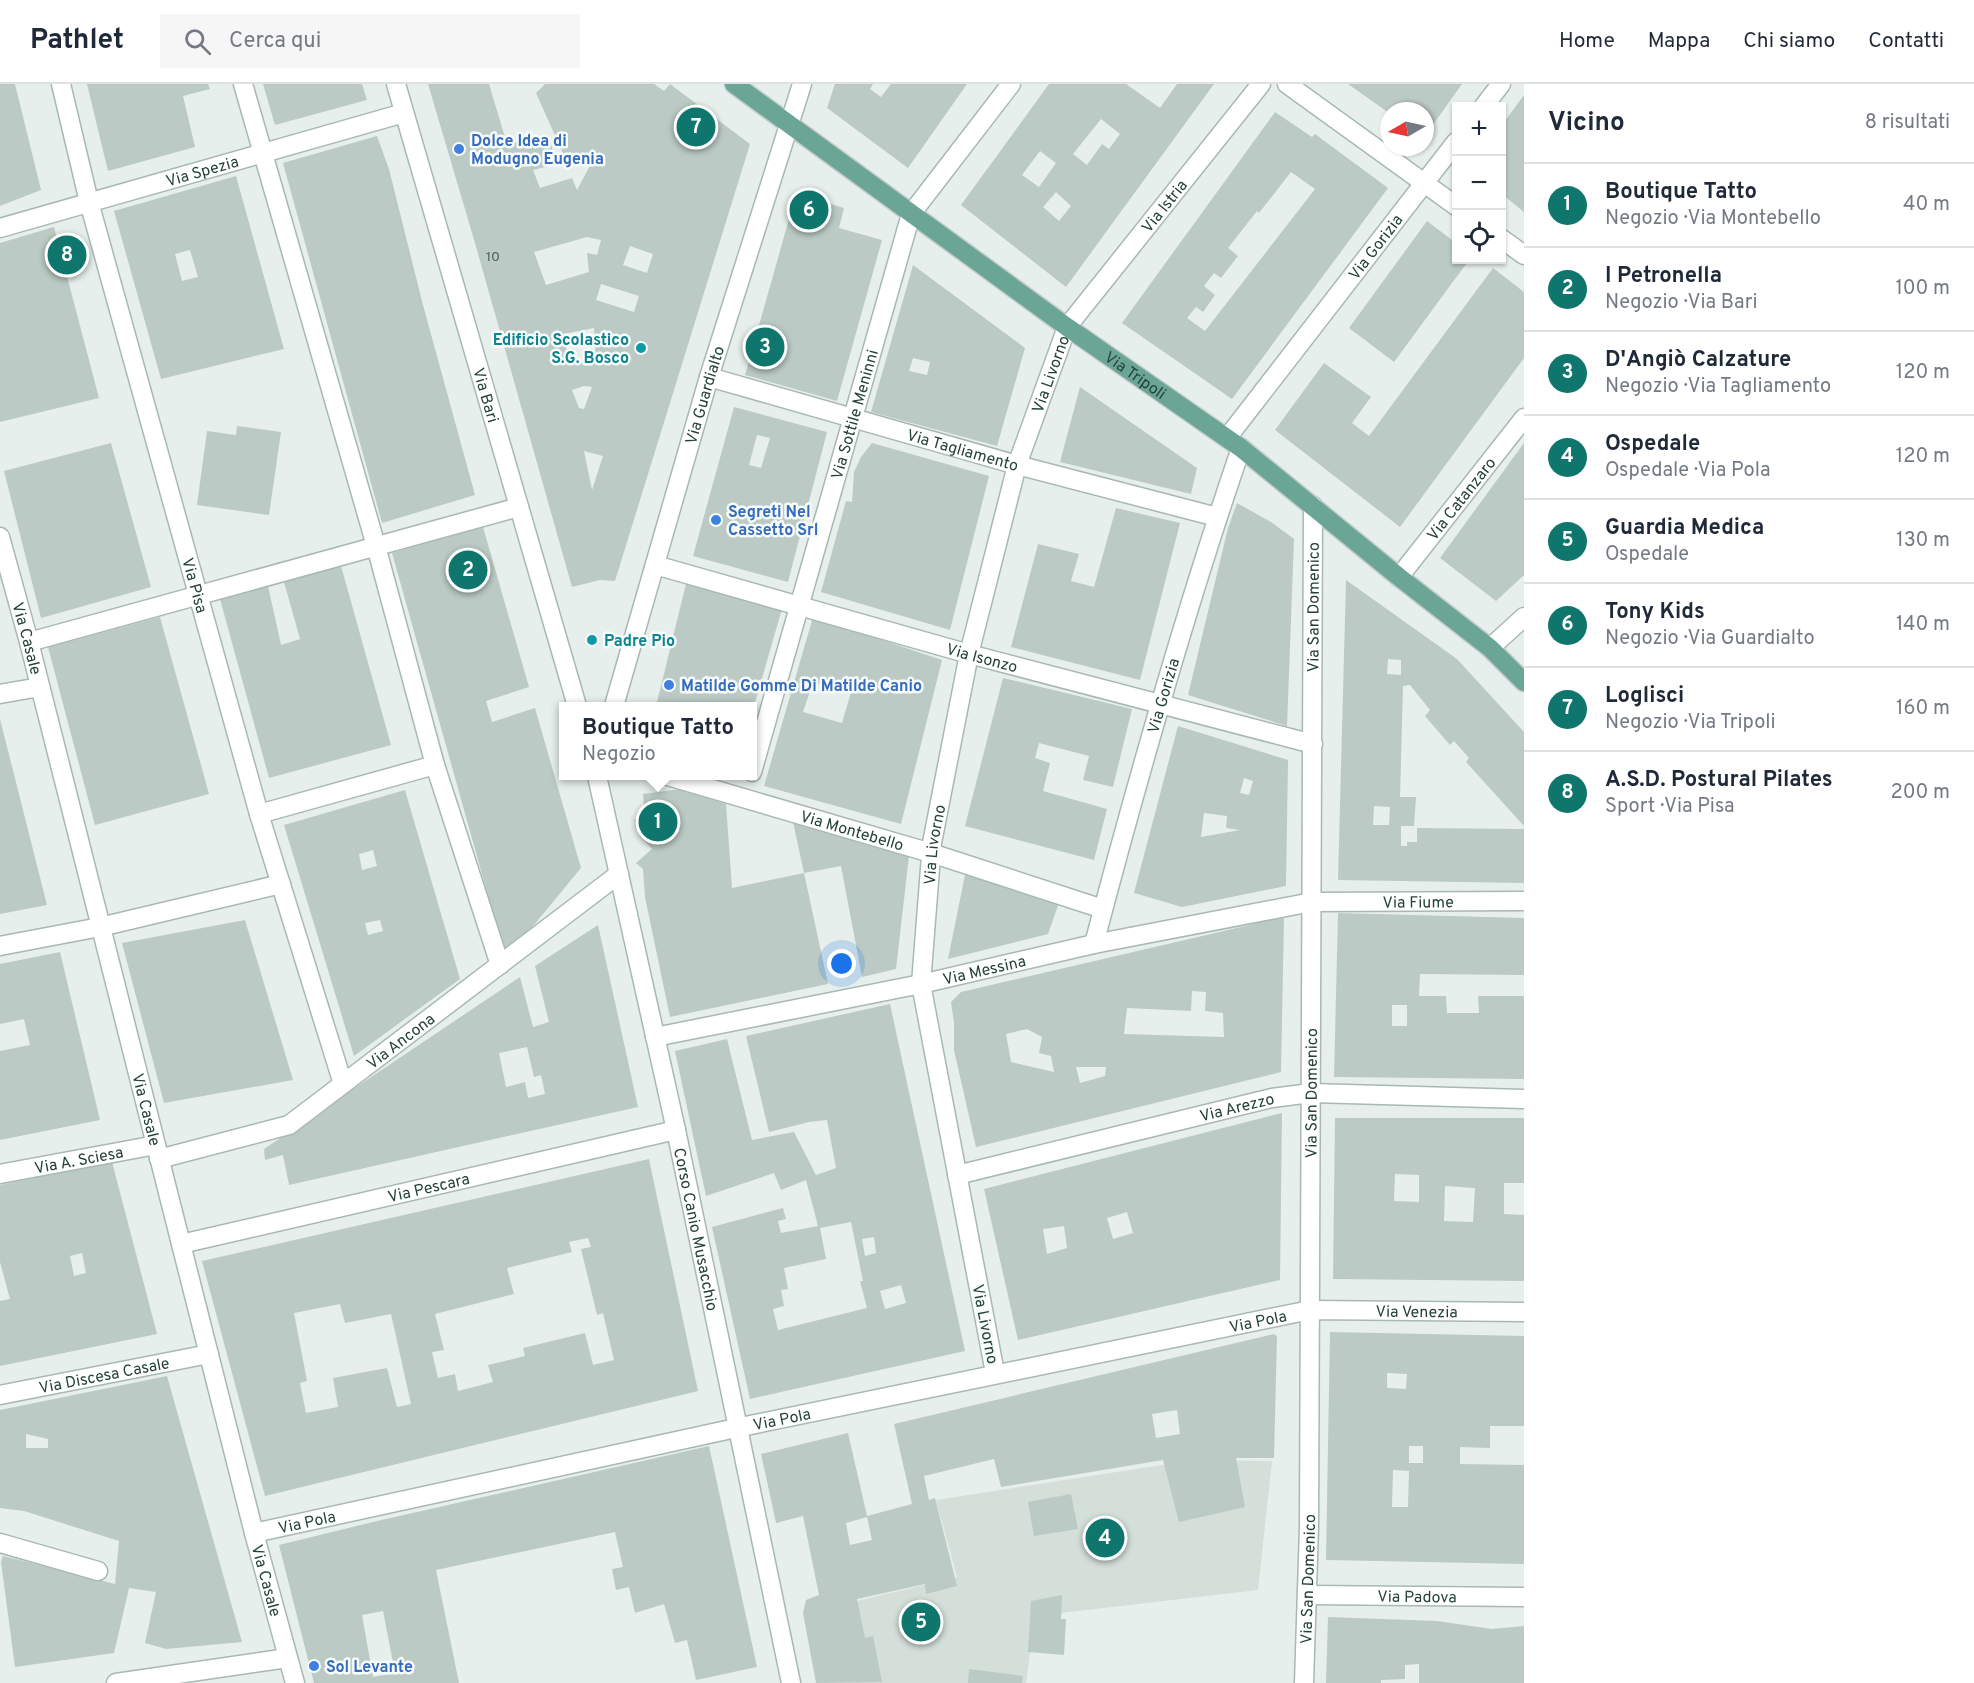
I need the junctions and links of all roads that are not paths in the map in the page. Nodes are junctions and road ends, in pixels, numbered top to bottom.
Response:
1 (61, 84) edge
2 (243, 84) edge
3 (396, 84) edge
4 (734, 84) edge
5 (802, 84) edge
6 (1011, 84) edge
7 (1261, 84) edge
8 (1287, 84) edge
9 (1501, 84) edge
10 (1487, 102) edge
11 (404, 113) junction
12 (789, 123) junction
13 (1452, 147) edge
14 (263, 153) junction
15 (1425, 184) junction
16 (89, 202) junction
17 (1452, 203) edge
18 (911, 214) junction
19 (0, 228) edge
20 (1506, 241) edge
21 (1524, 255) edge
22 (1067, 327) junction
23 (709, 377) junction
24 (854, 418) junction
25 (1524, 418) edge
26 (1234, 443) junction
27 (1017, 465) junction
28 (1313, 506) junction
29 (519, 507) junction
30 (1217, 517) junction
31 (0, 537) edge
32 (376, 546) junction
33 (655, 565) junction
34 (1399, 578) junction
35 (198, 595) junction
36 (801, 606) junction
37 (1524, 617) edge
38 (28, 642) junction
39 (1490, 648) junction
40 (969, 654) junction
41 (1524, 682) edge
42 (40, 687) junction
43 (0, 694) edge
44 (576, 702) edge
45 (615, 702) edge
46 (1159, 703) junction
47 (1313, 744) junction
48 (757, 757) edge
49 (435, 765) junction
50 (598, 780) edge
51 (682, 780) edge
52 (750, 780) edge
53 (745, 798) junction
54 (259, 814) junction
55 (931, 853) junction
56 (619, 874) junction
57 (281, 884) junction
58 (1524, 901) edge
59 (1312, 902) junction
60 (1103, 909) junction
61 (100, 927) junction
62 (1094, 944) junction
63 (0, 946) edge
64 (500, 965) junction
65 (921, 984) junction
66 (655, 1037) junction
67 (343, 1084) junction
68 (1311, 1093) junction
69 (1524, 1099) edge
70 (676, 1130) junction
71 (157, 1152) junction
72 (0, 1174) edge
73 (957, 1175) junction
74 (181, 1244) junction
75 (1310, 1310) junction
76 (1524, 1312) edge
77 (209, 1354) junction
78 (995, 1373) junction
79 (0, 1395) edge
80 (736, 1428) junction
81 (255, 1533) junction
82 (0, 1543) edge
83 (98, 1571) dead end
84 (1308, 1595) junction
85 (1524, 1597) edge
86 (288, 1658) junction
87 (125, 1682) edge
88 (295, 1683) edge
89 (791, 1683) edge
90 (1304, 1683) edge

1 - 16 street, Via Pisa
2 - 14 street
3 - 11 street, Via Bari
4 - 12 main road, Via Tripoli
5 - 12 street, Via Guardialto
6 - 18 street, Via Sottile Meninni
7 - 22 street, Via Istria
8 - 15 street
9 - 10 street
11 - 14 street, Via Spezia
11 - 29 street, Via Bari
12 - 18 main road, Via Tripoli
12 - 23 street, Via Guardialto
13 - 15 street, Via Gorizia
14 - 16 street, Via Spezia
14 - 32 street
15 - 17 street
15 - 26 street, Via Gorizia
16 - 19 street, Via Spezia
16 - 35 street, Via Pisa
18 - 22 main road, Via Tripoli
18 - 24 street, Via Sottile Meninni
20 - 21 street
22 - 26 main road, Via Tripoli
22 - 27 street, Via Livorno
23 - 24 street, Via Tagliamento
23 - 33 street, Via Guardialto
24 - 27 street, Via Tagliamento
24 - 36 street, Via Sottile Meninni
25 - 34 street, Via Catanzaro
26 - 28 main road, Via Tripoli
26 - 30 street, Via Gorizia
27 - 30 street, Via Tagliamento
27 - 40 street, Via Livorno
28 - 34 main road, Via Tripoli
28 - 47 street, Via San Domenico
29 - 32 street
29 - 44 street, Via Bari
30 - 46 street, Via Gorizia
31 - 38 street, Via Casale
32 - 35 street
32 - 49 street
33 - 36 street, Via Isonzo
33 - 45 street, Via Guardialto
34 - 39 main road, Via Tripoli
35 - 38 street
35 - 54 street, Via Pisa
36 - 40 street, Via Isonzo
36 - 48 street, Via Sottile Meninni
37 - 39 street
38 - 42 street, Via Casale
39 - 41 main road, Via Tripoli
40 - 46 street, Via Isonzo
40 - 55 street, Via Livorno
42 - 43 street
42 - 61 street, Via Casale
46 - 47 street, Via Isonzo
46 - 60 street, Via Gorizia
47 - 59 street, Via San Domenico
49 - 54 street
49 - 64 street
50 - 56 street, Corso Canio Musacchio
51 - 53 street, Via Montebello
52 - 53 street, Via Sottile Meninni
53 - 55 street, Via Montebello
54 - 57 street, Via Pisa
55 - 60 street, Via Montebello
55 - 65 street, Via Livorno
56 - 64 street, Via Ancona
56 - 66 street, Corso Canio Musacchio
57 - 61 street
57 - 67 street, Via Pisa
58 - 59 street, Via Fiume
59 - 62 street, Via Messina
59 - 68 street, Via San Domenico
60 - 62 street, Via Gorizia
61 - 63 street
61 - 71 street, Via Casale
62 - 65 street, Via Messina
64 - 67 street, Via Ancona
65 - 66 street, Via Messina
65 - 73 street, Via Livorno
66 - 70 street, Corso Canio Musacchio
67 - 71 street, Via Ancona
68 - 69 street, Via Arezzo
68 - 73 street, Via Arezzo
68 - 75 street, Via San Domenico
70 - 74 street, Via Pescara
70 - 80 street, Corso Canio Musacchio
71 - 72 street, Via A. Sciesa
71 - 74 street, Via Casale
73 - 78 street, Via Livorno
74 - 77 street, Via Casale
75 - 76 street, Via Venezia
75 - 78 street, Via Pola
75 - 84 street, Via San Domenico
77 - 79 street, Via Discesa Casale
77 - 81 street, Via Casale
78 - 80 street, Via Pola
80 - 81 street, Via Pola
80 - 89 street, Corso Canio Musacchio
81 - 86 street, Via Casale
82 - 83 street
84 - 85 street, Via Padova
84 - 90 street, Via San Domenico
86 - 87 street
86 - 88 street, Via Casale

